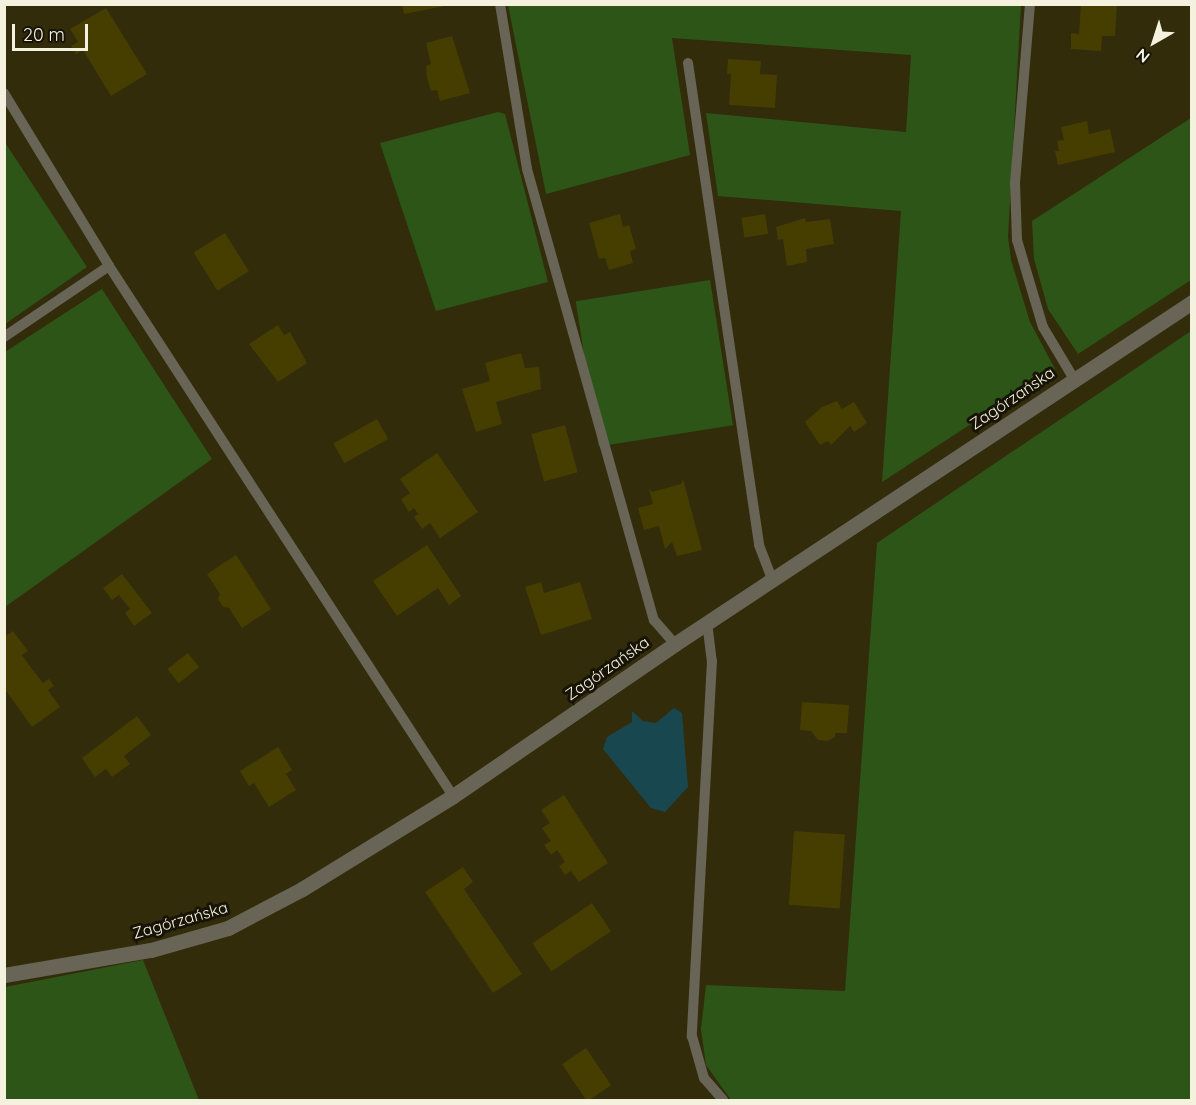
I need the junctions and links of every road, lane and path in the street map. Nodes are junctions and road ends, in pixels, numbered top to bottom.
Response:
1 (500, 4) edge
2 (1030, 4) edge
3 (688, 63) dead end
4 (4, 93) edge
5 (110, 266) junction
6 (1191, 302) edge
7 (4, 337) edge
8 (1074, 379) junction
9 (772, 579) junction
10 (707, 622) junction
11 (675, 644) junction
12 (453, 796) junction
13 (4, 975) edge
14 (723, 1101) edge

1 - 11 lane
2 - 8 lane
3 - 9 lane
4 - 5 lane
5 - 7 lane
5 - 12 lane
6 - 8 street, Zagórzańska
8 - 9 street, Zagórzańska
9 - 10 street, Zagórzańska
10 - 11 street, Zagórzańska
10 - 14 lane
11 - 12 street, Zagórzańska
12 - 13 street, Zagórzańska

